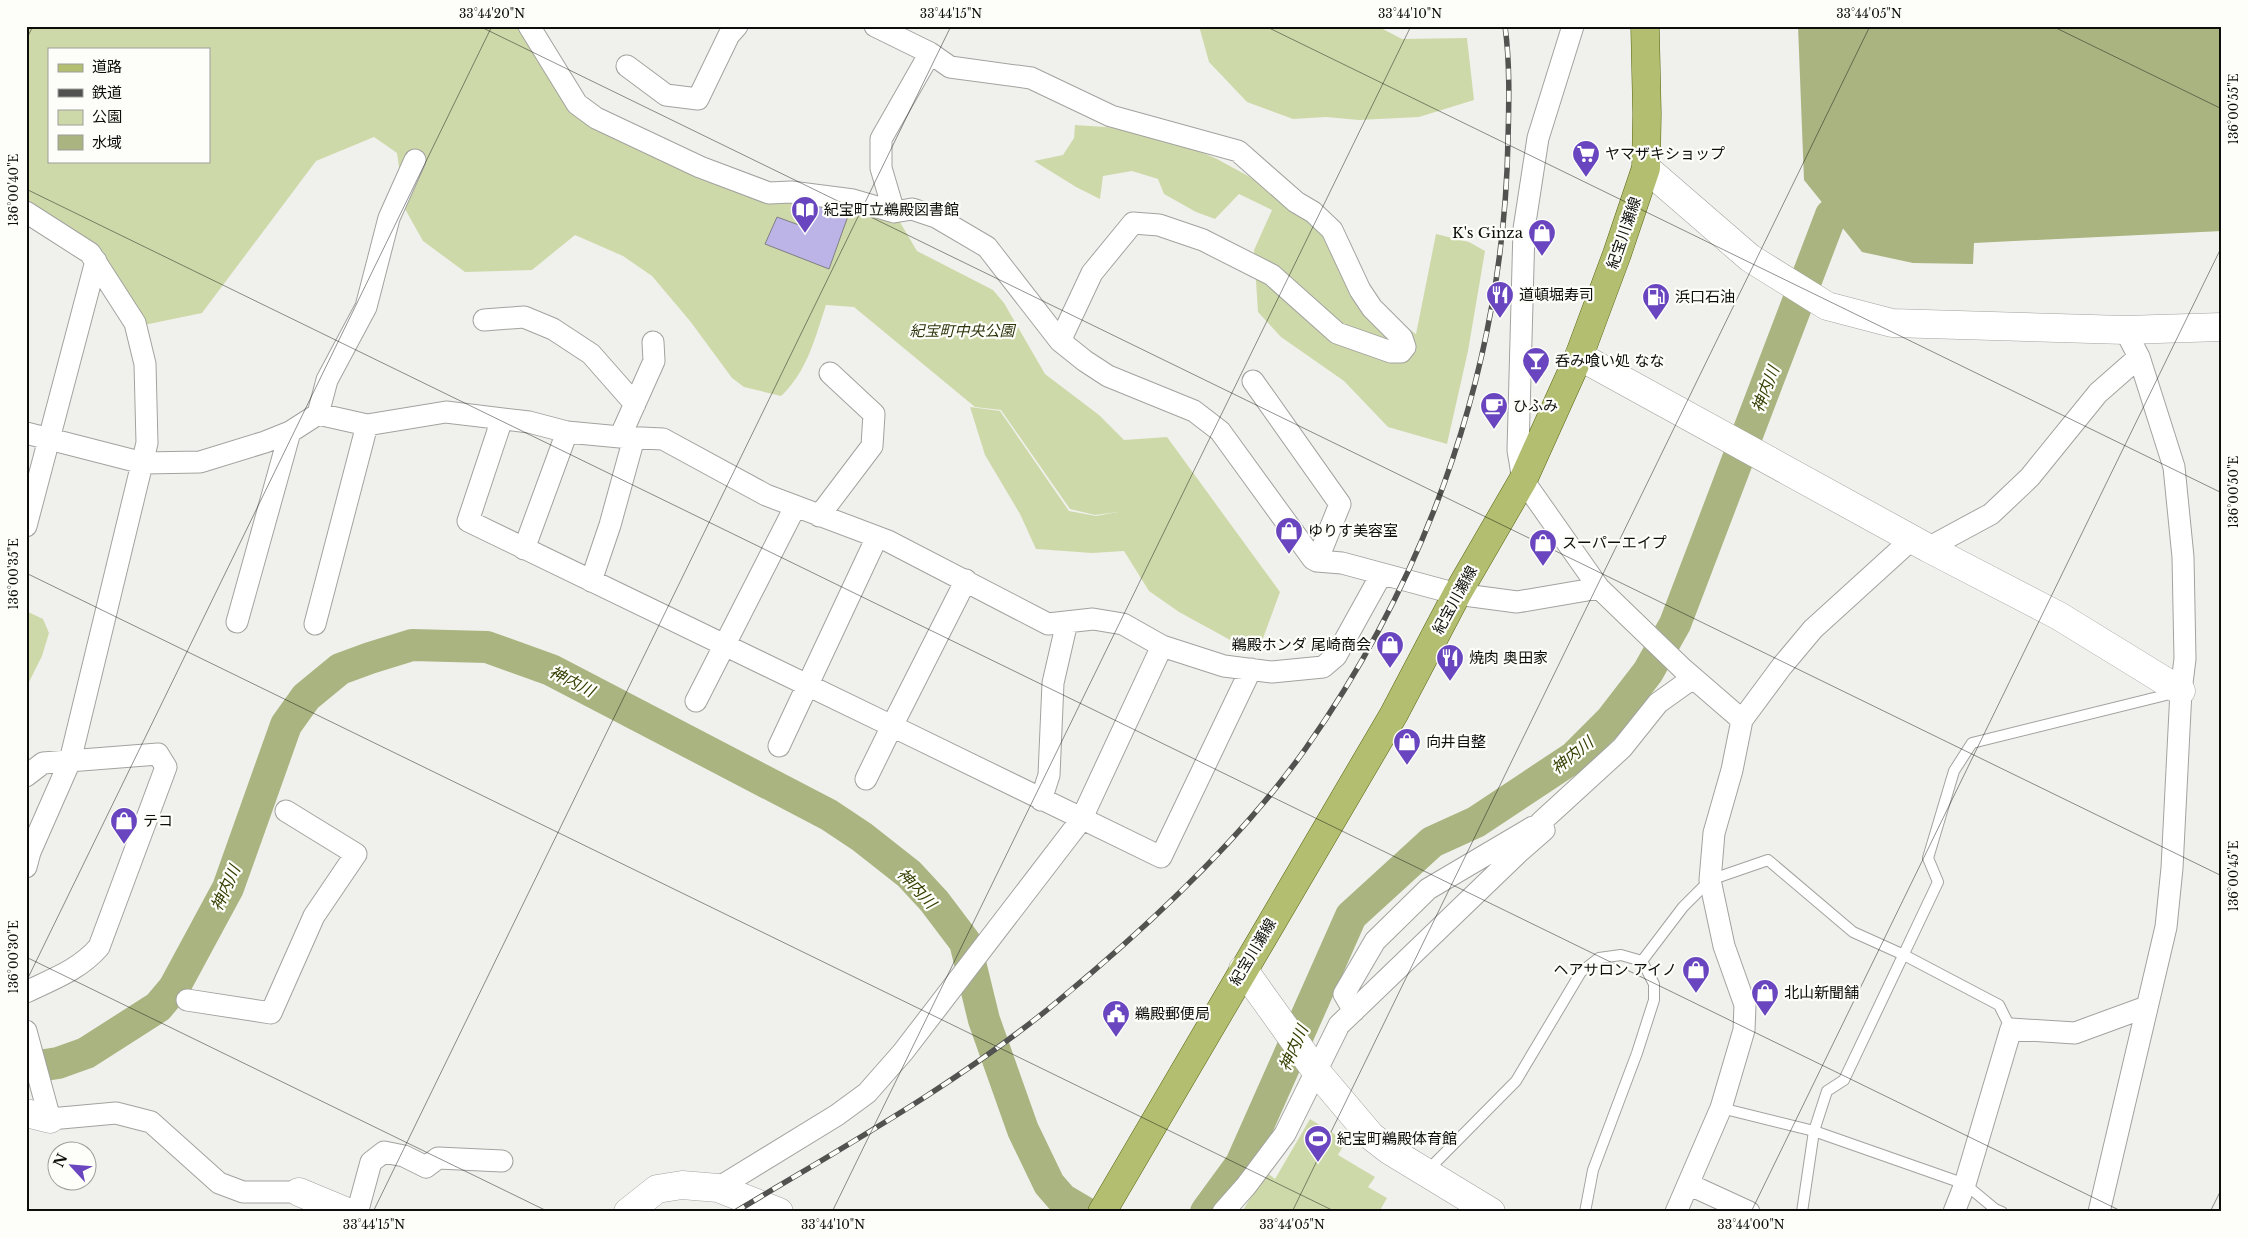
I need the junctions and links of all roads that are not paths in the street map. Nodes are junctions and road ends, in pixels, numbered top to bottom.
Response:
1 (529, 26) edge
2 (737, 26) edge
3 (875, 26) edge
4 (1573, 26) edge
5 (1645, 26) edge
6 (930, 54) junction
7 (627, 66) dead end
8 (415, 160) dead end
9 (1646, 168) junction
10 (26, 212) edge
11 (894, 212) junction
12 (96, 261) junction
13 (484, 320) dead end
14 (2222, 327) edge
15 (2125, 330) junction
16 (1060, 341) junction
17 (654, 342) dead end
18 (1579, 356) junction
19 (2140, 357) junction
20 (830, 373) dead end
21 (1253, 381) dead end
22 (635, 404) junction
23 (318, 414) junction
24 (502, 419) junction
25 (367, 425) junction
26 (290, 432) junction
27 (567, 432) junction
28 (26, 433) edge
29 (49, 438) junction
30 (627, 438) junction
31 (144, 463) junction
32 (1522, 480) junction
33 (795, 507) junction
34 (819, 516) junction
35 (26, 526) edge
36 (877, 537) junction
37 (1920, 544) junction
38 (524, 549) junction
39 (1317, 561) junction
40 (1381, 575) junction
41 (966, 580) junction
42 (590, 581) junction
43 (1599, 588) junction
44 (1457, 594) junction
45 (237, 622) dead end
46 (1067, 622) junction
47 (316, 624) dead end
48 (724, 645) junction
49 (1162, 646) junction
50 (1251, 669) junction
51 (1688, 674) junction
52 (808, 685) junction
53 (2180, 691) junction
54 (696, 701) dead end
55 (1742, 720) junction
56 (892, 726) junction
57 (779, 746) dead end
58 (70, 761) junction
59 (26, 776) edge
60 (866, 779) dead end
61 (1041, 800) junction
62 (286, 811) dead end
63 (1081, 820) junction
64 (1540, 822) junction
65 (26, 867) edge
66 (1710, 880) junction
67 (1904, 955) junction
68 (1642, 961) junction
69 (1243, 969) junction
70 (26, 992) edge
71 (187, 1000) dead end
72 (2146, 1007) junction
73 (1354, 1011) junction
74 (2011, 1029) junction
75 (26, 1031) edge
76 (1316, 1071) junction
77 (1721, 1108) junction
78 (40, 1110) edge
79 (1814, 1131) junction
80 (502, 1161) dead end
81 (1426, 1172) junction
82 (1688, 1184) junction
83 (1965, 1184) junction
84 (718, 1188) junction
85 (299, 1192) joint
86 (1108, 1201) edge
87 (342, 1211) edge
88 (628, 1212) edge
89 (779, 1212) edge
90 (1223, 1212) edge
91 (1491, 1212) edge
92 (1585, 1212) edge
93 (1676, 1212) edge
94 (1749, 1212) edge
95 (1802, 1212) edge
96 (1954, 1212) edge
97 (2002, 1212) edge
98 (2099, 1212) edge

1 - 11 street
2 - 7 street
3 - 6 street
4 - 32 street
5 - 9 main road, 紀宝川瀬線
6 - 11 street
6 - 16 street
8 - 23 street
9 - 15 street
9 - 18 main road, 紀宝川瀬線
10 - 12 street
11 - 16 street
12 - 29 street
12 - 31 street
13 - 22 street
14 - 15 street
15 - 19 street
16 - 39 street
17 - 22 street
18 - 32 main road, 紀宝川瀬線
18 - 37 street
19 - 37 street
19 - 53 street
20 - 34 street
21 - 39 street
22 - 30 street
23 - 25 street
23 - 26 street
24 - 25 street
24 - 27 street
24 - 38 street
25 - 47 street
26 - 31 street
26 - 45 street
27 - 30 street
27 - 38 street
28 - 29 street
29 - 31 street
29 - 35 street
30 - 33 street
30 - 42 street
31 - 58 street
32 - 43 street
32 - 44 main road, 紀宝川瀬線
33 - 34 street
33 - 48 street
34 - 36 street
36 - 41 street
36 - 52 street
37 - 53 street
37 - 55 street
38 - 42 street
39 - 40 street
40 - 44 street
40 - 50 street
41 - 46 street
41 - 56 street
42 - 48 street
43 - 44 street
43 - 51 street
44 - 69 main road, 紀宝川瀬線
46 - 49 street
46 - 61 street
48 - 52 street
48 - 54 street
49 - 50 street
49 - 63 street
50 - 63 street
51 - 55 street
51 - 64 street
52 - 56 street
52 - 57 street
53 - 67 lane
53 - 72 street
55 - 66 street
56 - 60 street
56 - 61 street
58 - 59 street
58 - 65 street
58 - 70 street
61 - 63 street
62 - 71 street
63 - 84 street
64 - 73 street
64 - 73 street
66 - 67 lane
66 - 68 lane
66 - 77 street
67 - 74 lane
67 - 79 lane
68 - 81 lane
68 - 92 lane
69 - 76 street
69 - 86 main road, 紀宝川瀬線
72 - 74 street
72 - 98 street
73 - 76 street
74 - 83 street
75 - 78 street
76 - 81 street
76 - 90 street
77 - 79 lane
77 - 82 street
78 - 85 street
79 - 83 lane
79 - 95 lane
80 - 87 street
81 - 91 street
82 - 93 street
82 - 94 street
83 - 96 street
83 - 97 lane
84 - 88 street
84 - 89 street
85 - 87 street

